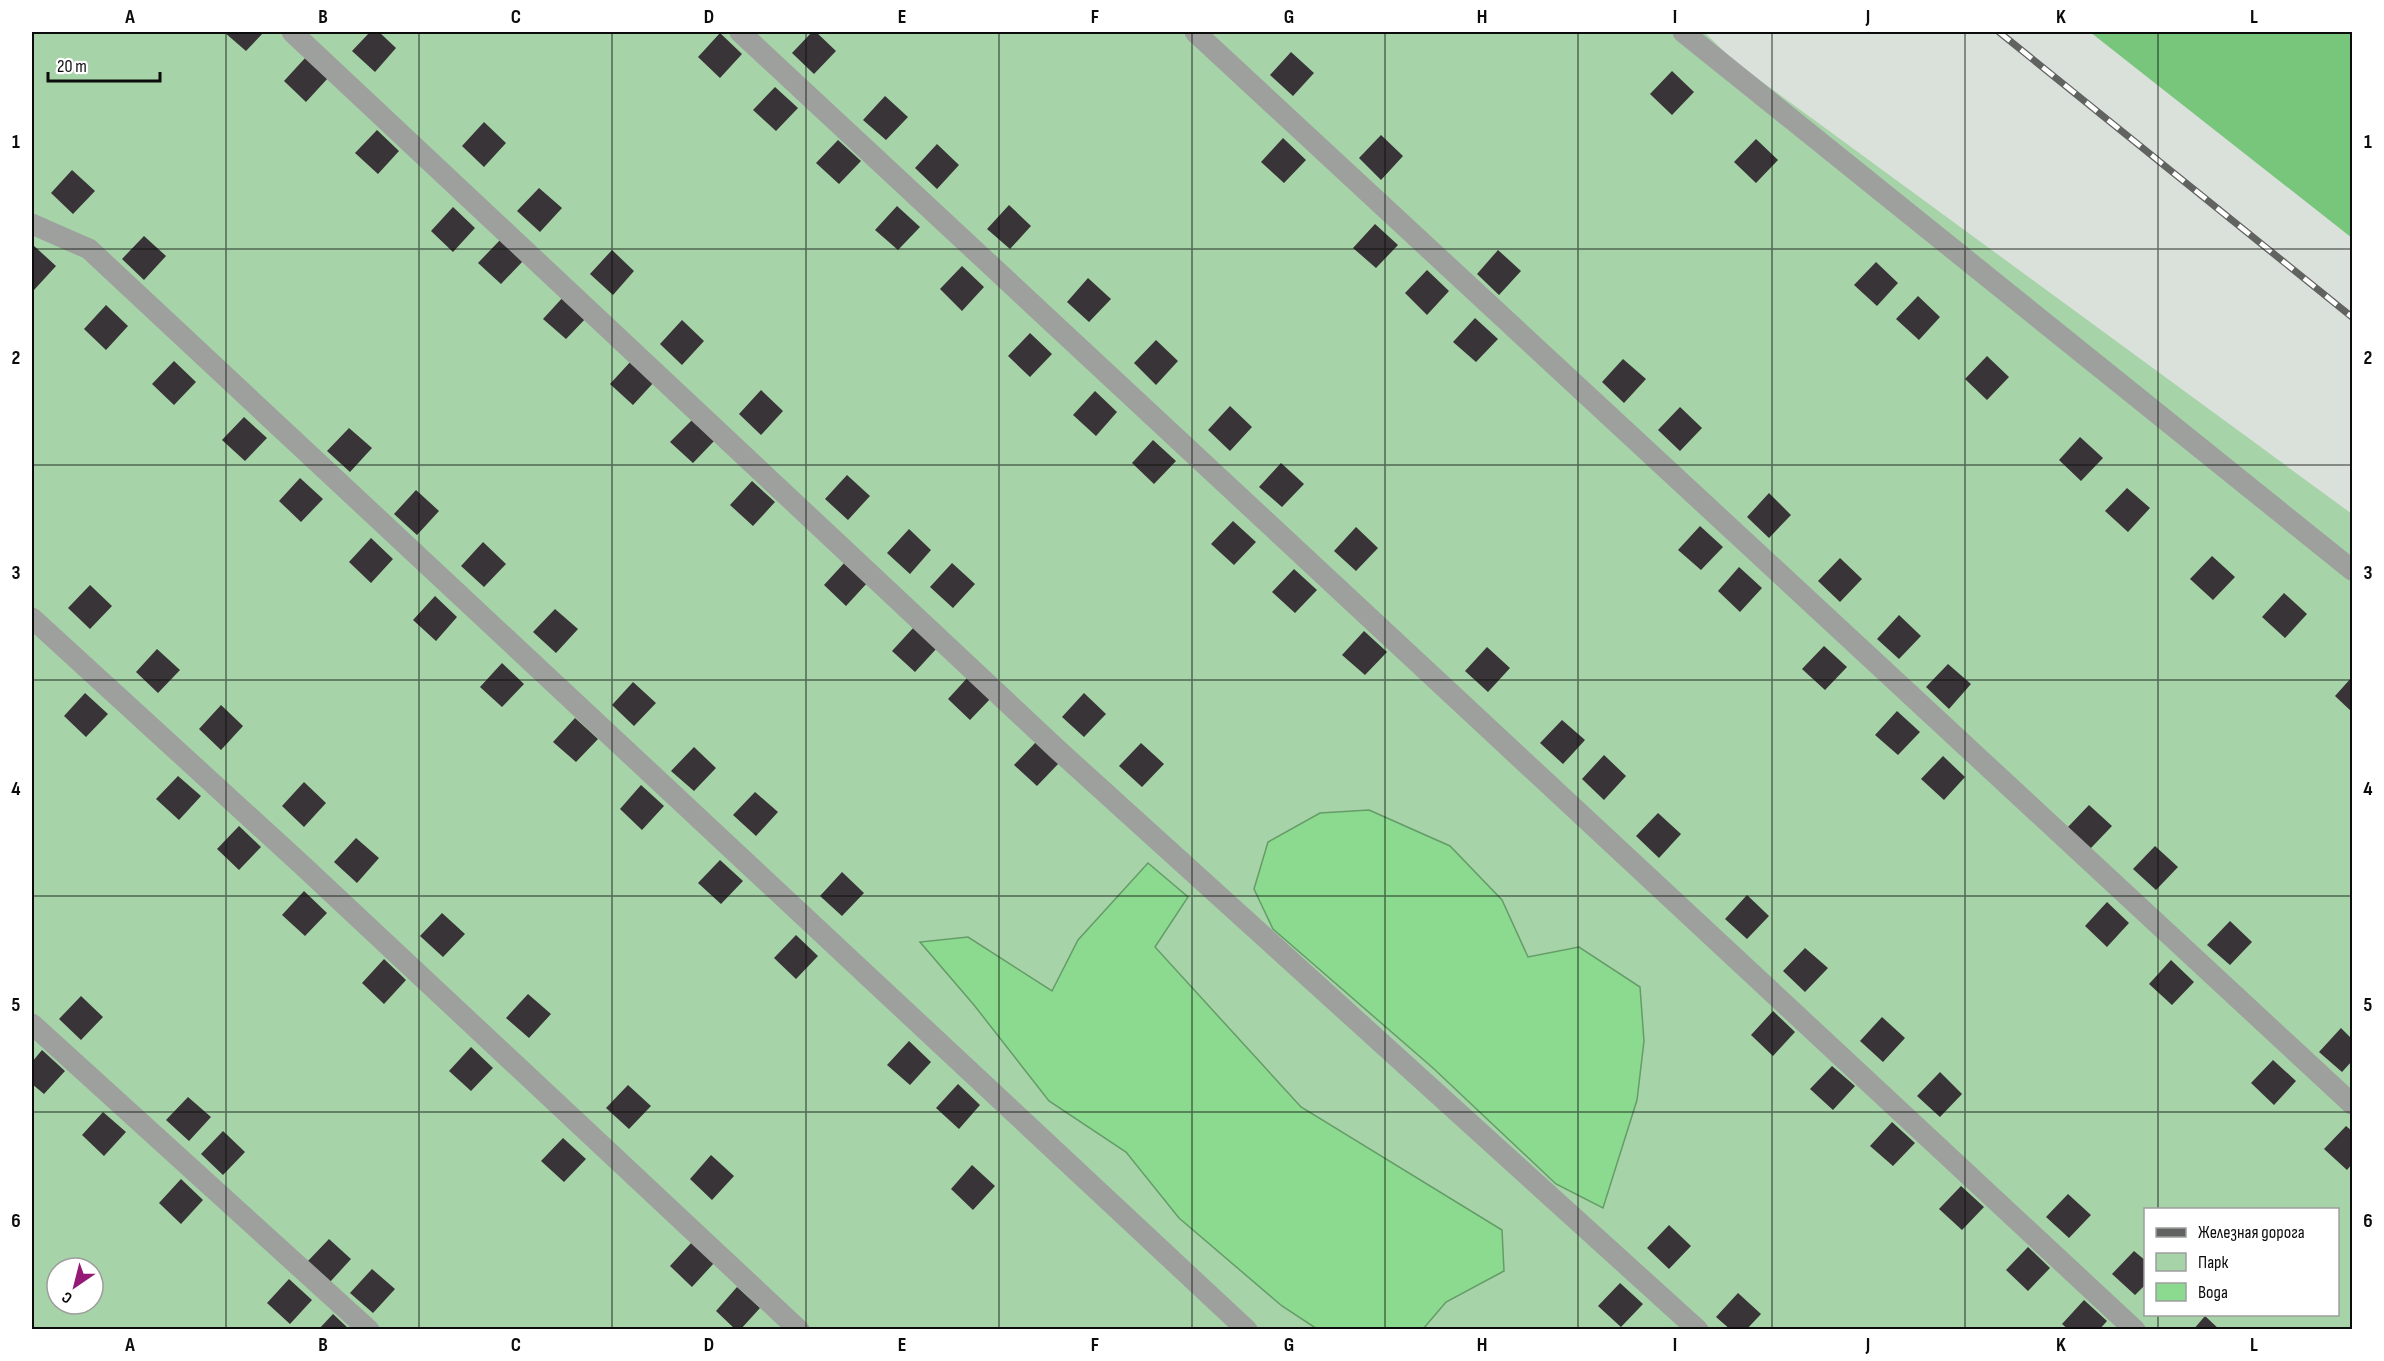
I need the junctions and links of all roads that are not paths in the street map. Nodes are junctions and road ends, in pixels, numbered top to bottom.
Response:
1 (292, 32) edge
2 (740, 32) edge
3 (1195, 32) edge
4 (1683, 32) edge
5 (32, 224) edge
6 (2352, 570) edge
7 (32, 618) edge
8 (32, 1024) edge
9 (2352, 1104) edge
10 (369, 1329) edge
11 (799, 1329) edge
12 (1247, 1329) edge
13 (1698, 1329) edge
14 (2135, 1329) edge

1 - 13 lane
2 - 14 lane
3 - 9 lane
4 - 6 lane
5 - 12 lane
7 - 11 lane
8 - 10 lane

